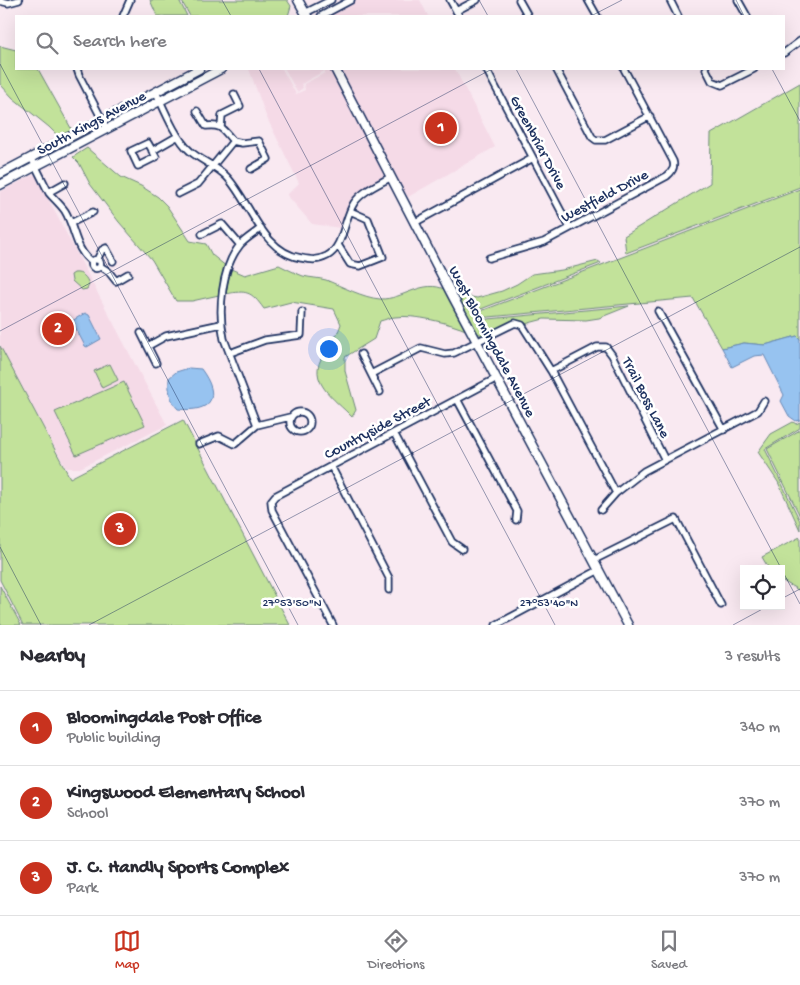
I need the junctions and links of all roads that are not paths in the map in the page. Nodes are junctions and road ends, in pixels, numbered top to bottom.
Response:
1 (19, 0) edge
2 (130, 0) edge
3 (298, 0) edge
4 (331, 0) edge
5 (351, 0) edge
6 (450, 0) edge
7 (478, 0) edge
8 (519, 0) edge
9 (588, 0) edge
10 (670, 0) edge
11 (738, 0) edge
12 (0, 1) edge
13 (457, 14) edge
14 (124, 15) edge
15 (304, 15) edge
16 (323, 15) edge
17 (527, 15) edge
18 (596, 15) edge
19 (678, 15) edge
20 (746, 15) edge
21 (800, 42) edge
22 (785, 52) edge
23 (77, 70) edge
24 (198, 70) edge
25 (219, 70) edge
26 (336, 70) edge
27 (487, 70) edge
28 (557, 70) edge
29 (625, 70) edge
30 (706, 70) edge
31 (752, 70) edge
32 (156, 92) junction
33 (234, 94) dead end
34 (160, 101) junction
35 (197, 111) dead end
36 (650, 116) junction
37 (103, 120) junction
38 (221, 127) junction
39 (107, 129) junction
40 (178, 136) junction
41 (232, 142) junction
42 (152, 151) junction
43 (31, 157) junction
44 (533, 158) junction
45 (36, 166) junction
46 (213, 166) junction
47 (251, 169) dead end
48 (0, 174) edge
49 (391, 177) junction
50 (66, 183) dead end
51 (0, 186) edge
52 (49, 192) junction
53 (178, 194) dead end
54 (350, 210) junction
55 (93, 212) dead end
56 (71, 223) junction
57 (414, 223) junction
58 (261, 228) junction
59 (570, 228) junction
60 (202, 234) dead end
61 (240, 245) junction
62 (338, 245) junction
63 (489, 258) dead end
64 (113, 261) dead end
65 (96, 263) junction
66 (128, 274) dead end
67 (658, 311) dead end
68 (302, 312) dead end
69 (221, 324) junction
70 (141, 333) dead end
71 (477, 341) junction
72 (148, 346) junction
73 (230, 353) junction
74 (361, 354) dead end
75 (156, 362) dead end
76 (551, 371) junction
77 (371, 374) junction
78 (497, 378) junction
79 (380, 392) dead end
80 (457, 399) junction
81 (764, 401) dead end
82 (290, 417) dead end
83 (257, 425) junction
84 (724, 430) junction
85 (394, 433) junction
86 (199, 444) dead end
87 (665, 460) junction
88 (330, 466) junction
89 (616, 493) junction
90 (601, 510) dead end
91 (516, 520) dead end
92 (462, 549) dead end
93 (594, 560) junction
94 (599, 570) junction
95 (389, 590) dead end
96 (721, 605) dead end
97 (333, 625) edge
98 (496, 625) edge
99 (628, 625) edge

1 - 12 street
2 - 14 street
3 - 15 main road
4 - 15 street
5 - 16 street
6 - 13 street
7 - 13 street
8 - 17 street
9 - 18 street
10 - 19 street
11 - 20 street
21 - 22 street
23 - 37 street
24 - 32 main road, South Kings Avenue
25 - 34 main road, South Kings Avenue
26 - 49 main road, West Bloomingdale Avenue
27 - 44 street, Greenbriar Drive
28 - 36 street
29 - 36 street
30 - 31 street
32 - 34 street
32 - 37 main road, South Kings Avenue
33 - 38 street
34 - 39 main road, South Kings Avenue
34 - 40 street
35 - 38 street
36 - 59 street, Westfield Drive
37 - 39 street
37 - 43 main road, South Kings Avenue
38 - 41 street
39 - 45 main road, South Kings Avenue
40 - 42 street
40 - 46 street
41 - 46 street
41 - 47 street
42 - 42 street
43 - 45 street
43 - 48 main road, South Kings Avenue
44 - 57 street
44 - 59 street, Greenbriar Drive
45 - 51 main road, South Kings Avenue
45 - 52 street
46 - 53 street
46 - 58 street
49 - 54 street
49 - 57 main road, West Bloomingdale Avenue
50 - 52 street
52 - 56 street
54 - 62 street
54 - 62 street
55 - 56 street
56 - 65 street
57 - 71 main road, West Bloomingdale Avenue
58 - 61 street
58 - 62 street
59 - 63 street, Westfield Drive
60 - 61 street
61 - 69 street
64 - 65 street
65 - 66 street
67 - 84 street
68 - 73 street
69 - 72 street
69 - 73 street
70 - 72 street
71 - 76 street
71 - 77 street
71 - 78 main road, West Bloomingdale Avenue
72 - 75 street
73 - 83 street
74 - 77 street
76 - 87 street, Trail Boss Lane
76 - 89 street
77 - 79 street
78 - 80 street, Countryside Street
78 - 93 main road, West Bloomingdale Avenue
80 - 85 street, Countryside Street
80 - 91 street
81 - 84 street
82 - 83 street
83 - 86 street
84 - 87 street
85 - 88 street, Countryside Street
85 - 92 street
87 - 89 street
88 - 95 street
88 - 97 street, Countryside Street
89 - 90 street
93 - 94 main road, West Bloomingdale Avenue
93 - 96 street
94 - 98 street
94 - 99 main road, West Bloomingdale Avenue

